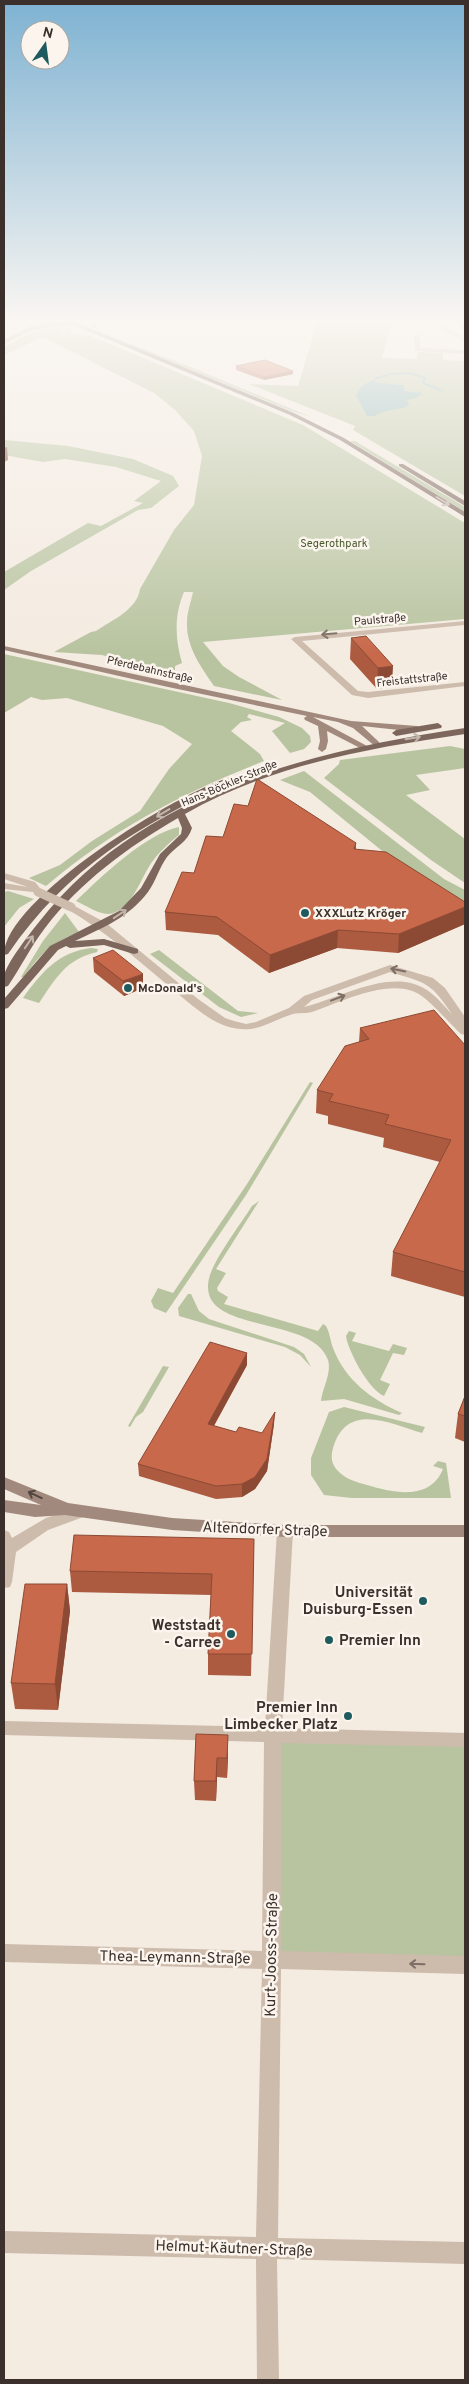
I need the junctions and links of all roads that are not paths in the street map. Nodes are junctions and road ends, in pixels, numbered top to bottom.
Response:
1 (326, 430) edge
2 (342, 430) edge
3 (365, 444) dead end
4 (398, 464) dead end
5 (465, 504) edge
6 (465, 515) edge
7 (465, 623) edge
8 (4, 648) edge
9 (465, 684) edge
10 (361, 694) joint
11 (292, 712) junction
12 (465, 722) edge
13 (348, 723) junction
14 (322, 724) junction
15 (417, 729) junction
16 (465, 731) edge
17 (353, 741) junction
18 (373, 741) junction
19 (365, 747) junction
20 (322, 748) junction
21 (180, 813) junction
22 (4, 880) edge
23 (102, 925) junction
24 (5, 947) edge
25 (134, 951) junction
26 (47, 955) junction
27 (4, 984) edge
28 (4, 1006) edge
29 (292, 1011) junction
30 (462, 1028) edge
31 (4, 1483) edge
32 (4, 1506) edge
33 (74, 1510) junction
34 (285, 1531) junction
35 (465, 1531) edge
36 (6, 1543) edge
37 (4, 1582) edge
38 (4, 1728) edge
39 (273, 1735) junction
40 (465, 1740) edge
41 (4, 1952) edge
42 (271, 1959) junction
43 (465, 1965) edge
44 (4, 2242) edge
45 (267, 2248) junction
46 (465, 2253) edge
47 (268, 2380) edge

1 -> 6 main road
2 - 3 main road
4 - 5 main road
7 -> 10 street, Paulstraße
8 - 11 street, Pferdebahnstraße
9 - 10 street, Freistattstraße
11 - 13 street, Pferdebahnstraße
11 - 14 street, Pferdebahnstraße
12 - 15 main road, Hans-Böckler-Straße
13 - 15 street
13 - 18 street, Pferdebahnstraße
14 - 17 street, Pferdebahnstraße
14 - 20 street
15 - 18 main road, Hans-Böckler-Straße
18 -> 16 main road, Hans-Böckler-Straße
17 - 18 main road, Hans-Böckler-Straße
17 - 19 street, Pferdebahnstraße
17 - 20 main road, Hans-Böckler-Straße
18 - 19 main road, Hans-Böckler-Straße
19 - 21 main road, Hans-Böckler-Straße
20 -> 24 main road, Hans-Böckler-Straße
23 -> 21 main road
27 -> 21 main road, Hans-Böckler-Straße
22 - 23 street, bridge
23 - 25 street
23 - 26 main road
25 - 26 main road
25 - 29 street
26 - 28 main road
29 -> 30 street
30 -> 29 street
33 -> 31 street, Altendorfer Straße
32 - 33 street, Altendorfer Straße
33 - 34 street, Altendorfer Straße
33 - 36 street
34 - 35 street, Altendorfer Straße
34 - 39 street, Kurt-Jooss-Straße
36 - 37 street
38 - 39 street
39 - 40 street
39 - 42 street, Kurt-Jooss-Straße
41 - 42 street, Thea-Leymann-Straße
43 -> 42 street, Thea-Leymann-Straße
42 - 45 street, Kurt-Jooss-Straße
44 - 45 street, Helmut-Käutner-Straße
45 - 46 street, Helmut-Käutner-Straße
45 - 47 street, Kurt-Jooss-Straße

